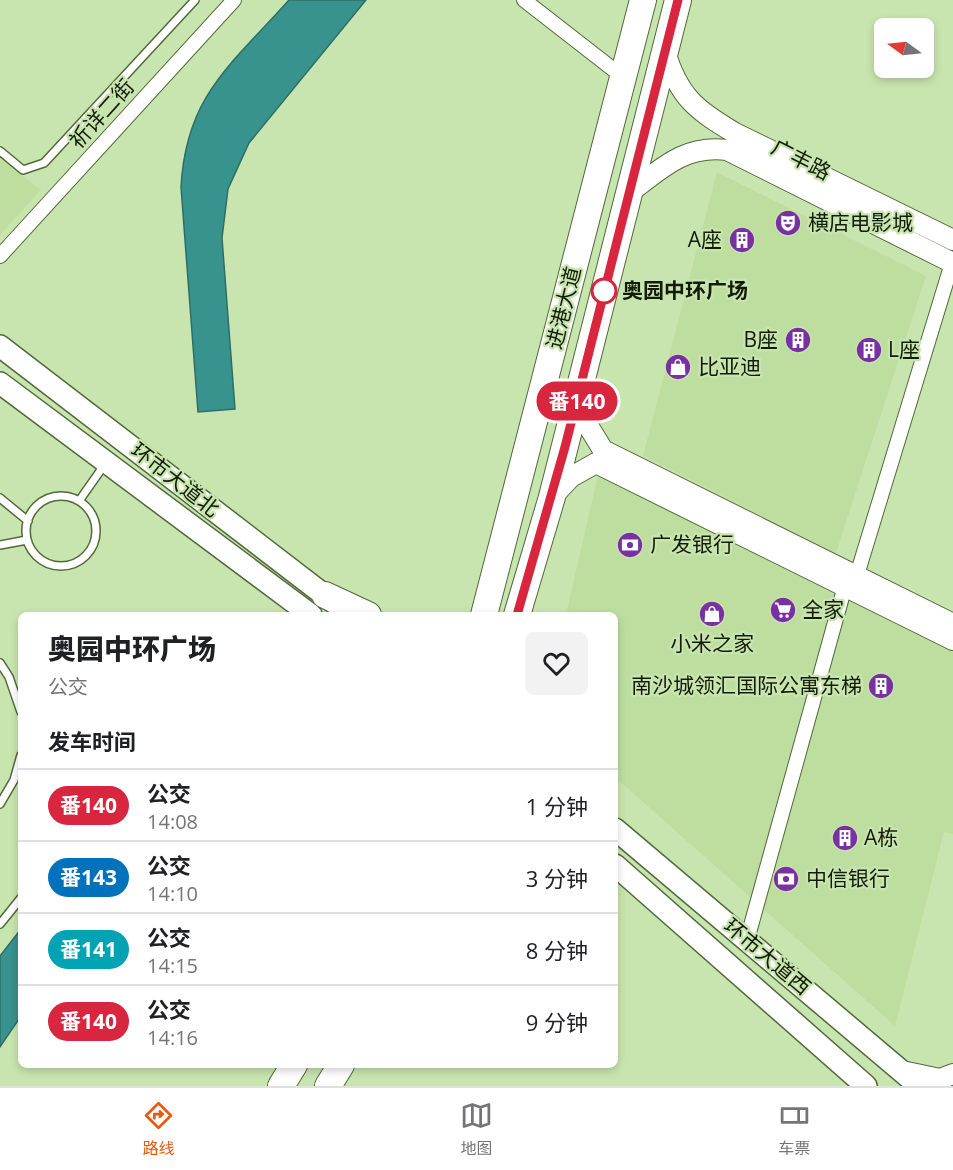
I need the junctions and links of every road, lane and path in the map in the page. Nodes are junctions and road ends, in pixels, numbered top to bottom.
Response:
1 (195, 0) edge
2 (234, 0) edge
3 (524, 0) edge
4 (643, 0) edge
5 (678, 0) edge
6 (665, 52) junction
7 (623, 77) junction
8 (0, 151) edge
9 (629, 193) junction
10 (953, 240) edge
11 (0, 256) edge
12 (953, 263) edge
13 (0, 346) edge
14 (0, 383) edge
15 (579, 392) junction
16 (106, 462) junction
17 (552, 497) junction
18 (0, 498) edge
19 (79, 501) junction
20 (28, 521) junction
21 (27, 540) junction
22 (0, 545) edge
23 (494, 581) junction
24 (851, 581) junction
25 (526, 585) junction
26 (318, 605) edge
27 (341, 612) edge
28 (353, 612) edge
29 (471, 612) edge
30 (485, 612) edge
31 (518, 612) edge
32 (525, 612) edge
33 (953, 624) edge
34 (953, 640) edge
35 (0, 663) edge
36 (18, 703) edge
37 (18, 766) edge
38 (0, 804) edge
39 (618, 832) edge
40 (618, 868) edge
41 (18, 901) edge
42 (1, 919) edge
43 (747, 940) junction
44 (292, 1068) edge
45 (306, 1068) edge
46 (339, 1068) edge
47 (347, 1068) edge
48 (902, 1071) junction
49 (953, 1074) edge
50 (281, 1086) edge
51 (295, 1086) edge
52 (328, 1086) edge
53 (339, 1086) edge
54 (866, 1086) edge
55 (919, 1086) edge

1 - 8 lane
2 - 11 street, 祈详二街
3 - 7 street
4 - 7 highway, 进港大道
5 - 6 highway, 进港大道
6 - 9 highway, 进港大道
6 - 10 street, 广丰路
7 - 23 highway, 进港大道
9 - 12 street, 广丰路
9 - 15 highway, 进港大道
12 - 24 street
13 - 26 main road, 环市大道北
14 - 16 main road, 环市大道北
15 - 17 highway, 进港大道
15 - 24 street
16 - 19 lane
16 - 26 main road, 环市大道北
17 - 24 street
17 - 25 highway, 进港大道
18 - 20 lane
19 - 20 lane
19 - 21 lane
20 - 21 lane
21 - 22 lane
23 - 29 highway
23 - 30 highway, 进港大道
24 - 33 street
24 - 34 street
24 - 43 street
25 - 31 highway, 进港大道
25 - 32 highway
26 - 27 main road, 环市大道北
26 - 28 highway
35 - 36 lane
37 - 38 lane
39 - 43 main road, 环市大道西
40 - 54 main road, 环市大道西
41 - 42 lane
43 - 48 main road, 环市大道西
44 - 50 highway
45 - 51 highway
46 - 52 highway
47 - 53 highway
48 - 49 street
48 - 55 main road, 环市大道西

